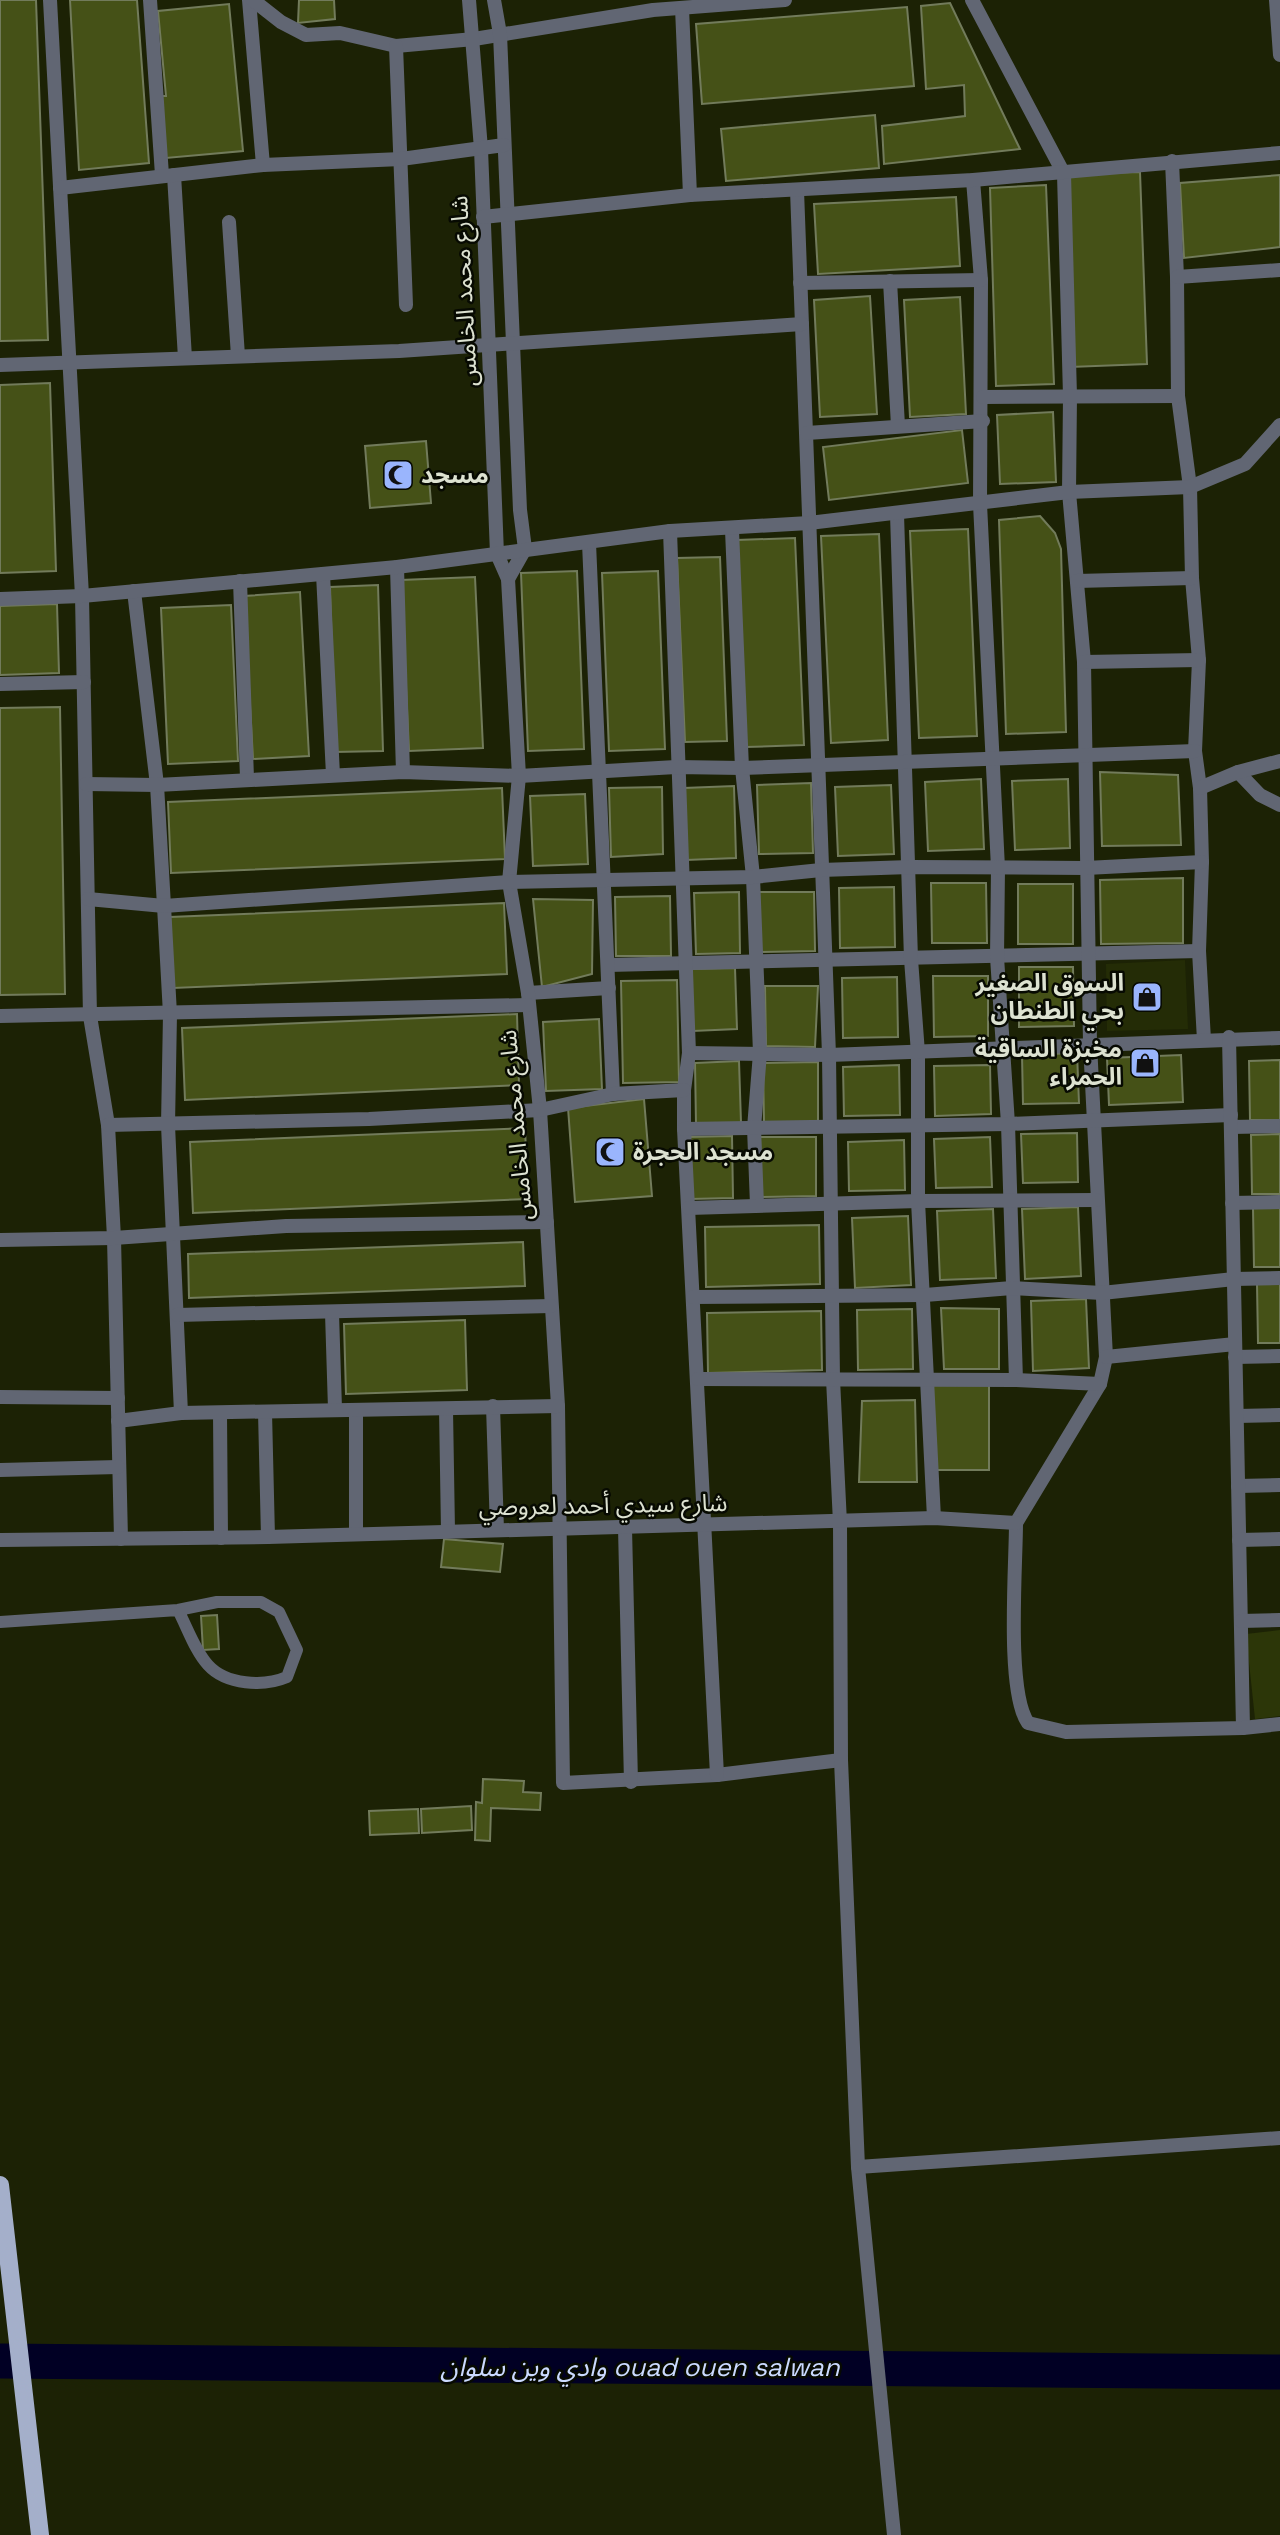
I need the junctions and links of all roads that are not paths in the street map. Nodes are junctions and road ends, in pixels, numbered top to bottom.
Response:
1 (50, 0) edge
2 (150, 0) edge
3 (251, 0) edge
4 (469, 0) edge
5 (495, 0) edge
6 (785, 0) edge
7 (972, 0) edge
8 (1276, 0) edge
9 (653, 5) edge
10 (682, 8) junction
11 (500, 34) junction
12 (474, 39) junction
13 (396, 46) junction
14 (1280, 55) edge
15 (505, 145) junction
16 (481, 149) junction
17 (1280, 153) edge
18 (401, 159) junction
19 (1172, 161) junction
20 (263, 165) junction
21 (1064, 174) junction
22 (168, 175) junction
23 (974, 180) junction
24 (60, 187) junction
25 (797, 190) junction
26 (690, 195) junction
27 (509, 216) junction
28 (483, 217) junction
29 (229, 222) dead end
30 (1280, 270) edge
31 (1178, 276) junction
32 (981, 280) junction
33 (890, 281) junction
34 (800, 284) junction
35 (405, 305) dead end
36 (802, 324) junction
37 (513, 343) junction
38 (490, 345) junction
39 (238, 356) junction
40 (185, 358) junction
41 (70, 362) junction
42 (0, 365) edge
43 (1070, 396) junction
44 (1178, 396) junction
45 (983, 397) junction
46 (983, 421) junction
47 (1280, 425) edge
48 (898, 426) junction
49 (807, 433) junction
50 (1190, 487) junction
51 (1069, 492) junction
52 (981, 504) junction
53 (897, 514) junction
54 (809, 523) junction
55 (732, 530) junction
56 (670, 531) junction
57 (589, 543) junction
58 (525, 549) junction
59 (497, 554) junction
60 (397, 566) junction
61 (323, 574) junction
62 (1192, 578) junction
63 (508, 579) junction
64 (240, 581) junction
65 (1077, 582) junction
66 (134, 591) junction
67 (82, 596) junction
68 (0, 599) edge
69 (1199, 660) junction
70 (1084, 662) junction
71 (84, 682) junction
72 (0, 684) edge
73 (1195, 751) junction
74 (1085, 754) junction
75 (992, 758) junction
76 (1280, 761) edge
77 (904, 762) junction
78 (819, 764) junction
79 (676, 767) junction
80 (742, 768) junction
81 (599, 771) junction
82 (403, 772) junction
83 (1238, 772) junction
84 (333, 775) junction
85 (519, 776) junction
86 (247, 778) junction
87 (86, 784) junction
88 (157, 785) junction
89 (1200, 788) junction
90 (1280, 805) edge
91 (1202, 862) junction
92 (910, 867) junction
93 (998, 868) junction
94 (1086, 869) junction
95 (821, 870) junction
96 (753, 877) junction
97 (605, 879) junction
98 (682, 879) junction
99 (509, 881) junction
100 (88, 899) junction
101 (164, 906) junction
102 (1199, 951) junction
103 (1091, 955) junction
104 (998, 957) junction
105 (911, 959) junction
106 (823, 960) junction
107 (755, 961) junction
108 (686, 964) junction
109 (608, 965) junction
110 (609, 988) junction
111 (528, 999) junction
112 (170, 1014) junction
113 (0, 1016) edge
114 (90, 1016) junction
115 (1229, 1037) junction
116 (1280, 1038) edge
117 (1204, 1040) junction
118 (1090, 1044) junction
119 (1002, 1047) junction
120 (690, 1053) junction
121 (760, 1053) junction
122 (918, 1053) junction
123 (829, 1055) junction
124 (684, 1090) junction
125 (613, 1094) junction
126 (540, 1110) junction
127 (1094, 1121) junction
128 (1231, 1121) junction
129 (916, 1123) junction
130 (1008, 1124) junction
131 (108, 1125) junction
132 (168, 1125) junction
133 (831, 1126) junction
134 (1280, 1126) edge
135 (754, 1128) junction
136 (684, 1129) junction
137 (1096, 1200) junction
138 (918, 1201) junction
139 (1280, 1202) edge
140 (1009, 1203) junction
141 (1232, 1203) junction
142 (831, 1204) junction
143 (757, 1205) junction
144 (689, 1208) junction
145 (547, 1222) junction
146 (174, 1234) junction
147 (114, 1238) junction
148 (0, 1240) edge
149 (1280, 1278) edge
150 (1234, 1279) junction
151 (1013, 1288) junction
152 (1102, 1293) junction
153 (925, 1295) junction
154 (693, 1297) junction
155 (834, 1297) junction
156 (551, 1306) junction
157 (332, 1313) junction
158 (177, 1315) junction
159 (1235, 1350) junction
160 (1280, 1356) edge
161 (1106, 1357) junction
162 (698, 1379) junction
163 (833, 1379) junction
164 (1016, 1380) junction
165 (926, 1382) junction
166 (1100, 1384) junction
167 (0, 1397) edge
168 (118, 1398) junction
169 (493, 1406) junction
170 (558, 1406) junction
171 (335, 1409) junction
172 (446, 1409) junction
173 (356, 1411) junction
174 (181, 1412) junction
175 (265, 1412) junction
176 (220, 1413) junction
177 (1280, 1415) edge
178 (1237, 1416) junction
179 (118, 1421) junction
180 (118, 1466) junction
181 (0, 1470) edge
182 (1280, 1485) edge
183 (1238, 1486) junction
184 (934, 1518) junction
185 (840, 1523) junction
186 (1016, 1523) junction
187 (706, 1526) junction
188 (625, 1528) junction
189 (497, 1530) junction
190 (561, 1530) junction
191 (448, 1531) junction
192 (356, 1534) junction
193 (268, 1537) junction
194 (221, 1538) junction
195 (121, 1539) junction
196 (1280, 1539) edge
197 (1239, 1540) junction
198 (0, 1541) edge
199 (178, 1610) junction
200 (1280, 1620) edge
201 (1241, 1621) junction
202 (0, 1622) edge
203 (1280, 1724) edge
204 (1243, 1728) junction
205 (841, 1760) junction
206 (718, 1775) junction
207 (631, 1782) junction
208 (1280, 2138) edge
209 (858, 2167) junction
210 (0, 2185) edge
211 (40, 2535) edge
212 (894, 2535) edge

1 - 24 street
2 - 22 street
3 - 13 street
3 - 20 street
4 - 12 street, شارع محمد الخامس
5 - 11 street
6 - 10 street
7 - 21 street
8 - 14 street
9 - 10 street
9 - 11 street
10 - 26 street
11 - 12 street
11 - 15 street
12 - 13 street
12 - 16 street, شارع محمد الخامس
13 - 18 street
15 - 16 street
15 - 27 street
16 - 18 street
16 - 28 street, شارع محمد الخامس
17 - 19 street
18 - 20 street
18 - 35 street
19 - 21 street
19 - 31 street
20 - 22 street
21 - 23 street
21 - 43 street
22 - 24 street
22 - 40 street
23 - 25 street
23 - 32 street
24 - 41 street
25 - 26 street
25 - 34 street
26 - 27 street
27 - 28 street
27 - 37 street
28 - 38 street, شارع محمد الخامس
29 - 39 street
30 - 31 street
31 - 44 street
32 - 33 street
32 - 45 street
33 - 34 street
33 - 48 street
34 - 36 street
36 - 37 street
36 - 49 street
37 - 38 street
37 - 58 street
38 - 39 street
38 - 59 street, شارع محمد الخامس
39 - 40 street
40 - 41 street
41 - 42 street
41 - 67 street
43 - 44 street
43 - 45 street
43 - 51 street
44 - 50 street
45 - 46 street
46 - 48 street
46 - 52 street
47 - 50 street
48 - 49 street
49 - 54 street
50 - 51 street
50 - 62 street
51 - 52 street
51 - 65 street
52 - 53 street
52 - 75 street
53 - 54 street
53 - 77 street
54 - 55 street
54 - 78 street
55 - 56 street
55 - 80 street
56 - 57 street
56 - 79 street
57 - 58 street
57 - 81 street
58 - 59 street
58 - 63 street
59 - 60 street
59 - 63 street, شارع محمد الخامس
60 - 61 street
60 - 82 street
61 - 64 street
61 - 84 street
62 - 65 street
62 - 69 street
63 - 85 street, شارع محمد الخامس
64 - 66 street
64 - 86 street
65 - 70 street
66 - 67 street
66 - 88 street
67 - 68 street
67 - 71 street
69 - 70 street
69 - 73 street
70 - 74 street
71 - 72 street
71 - 87 street
73 - 74 street
73 - 89 street
74 - 75 street
74 - 94 street
75 - 77 street
75 - 93 street
76 - 83 street
77 - 78 street
77 - 92 street
78 - 80 street
78 - 95 street
79 - 80 street
79 - 81 street
79 - 98 street
80 - 96 street
81 - 85 street
81 - 97 street
82 - 84 street
82 - 85 street
83 - 89 street
83 - 90 street
84 - 86 street
85 - 99 street, شارع محمد الخامس
86 - 88 street
87 - 88 street
87 - 100 street
88 - 101 street
89 - 91 street
91 - 94 street
91 - 102 street
92 - 93 street
92 - 95 street
92 - 105 street
93 - 94 street
93 - 104 street
94 - 103 street
95 - 96 street
95 - 106 street
96 - 98 street
96 - 107 street
97 - 98 street
97 - 99 street
97 - 109 street
98 - 108 street
99 - 101 street
99 - 111 street, شارع محمد الخامس
100 - 101 street
100 - 114 street
101 - 112 street
102 - 103 street
102 - 117 street
103 - 104 street
103 - 118 street
104 - 105 street
104 - 119 street
105 - 106 street
105 - 122 street
106 - 107 street
106 - 123 street
107 - 108 street
107 - 121 street
108 - 109 street
108 - 120 street
109 - 110 street
110 - 111 street
110 - 125 street
111 - 112 street
111 - 126 street, شارع محمد الخامس
112 - 114 street
112 - 132 street
113 - 114 street
114 - 131 street
115 - 116 street
115 - 117 street
115 - 128 street
117 - 118 street
118 - 119 street
118 - 127 street
119 - 122 street
119 - 130 street
120 - 121 street
120 - 124 street
121 - 123 street
121 - 135 street
122 - 123 street
122 - 129 street
123 - 133 street
124 - 125 street
124 - 136 street
125 - 126 street
126 - 132 street
126 - 145 street, شارع محمد الخامس
127 - 128 street
127 - 130 street
127 - 137 street
128 - 134 street
128 - 141 street
129 - 130 street
129 - 133 street
129 - 138 street
130 - 140 street
131 - 132 street
131 - 147 street
132 - 146 street
133 - 135 street
133 - 142 street
135 - 136 street
135 - 143 street
136 - 144 street
137 - 140 street
137 - 152 street
138 - 140 street
138 - 142 street
138 - 153 street
139 - 141 street
140 - 151 street
141 - 150 street
142 - 143 street
142 - 155 street
143 - 144 street
144 - 154 street
145 - 146 street
145 - 156 street, شارع محمد الخامس
146 - 147 street
146 - 158 street
147 - 148 street
147 - 168 street
149 - 150 street
150 - 152 street
150 - 159 street
151 - 152 street
151 - 153 street
151 - 164 street
152 - 161 street
153 - 155 street
153 - 165 street
154 - 155 street
154 - 162 street
155 - 163 street
156 - 157 street
156 - 170 street, شارع محمد الخامس
157 - 158 street
157 - 171 street
158 - 174 street
159 - 160 street
159 - 161 street
159 - 178 street
161 - 166 street
162 - 163 street
162 - 187 street
163 - 165 street
163 - 185 street
164 - 165 street
164 - 166 street
165 - 184 street
166 - 186 street
167 - 168 street
168 - 179 street
169 - 170 street
169 - 172 street
169 - 189 street
170 - 190 street, شارع محمد الخامس
171 - 173 street
171 - 175 street
172 - 173 street
172 - 191 street
173 - 192 street
174 - 176 street
174 - 179 street
175 - 176 street
175 - 193 street
176 - 194 street
177 - 178 street
178 - 183 street
179 - 180 street
180 - 181 street
180 - 195 street
182 - 183 street
183 - 197 street
184 - 185 street, شارع سيدي أحمد لعروصي
184 - 186 street, شارع سيدي أحمد لعروصي
185 - 187 street, شارع سيدي أحمد لعروصي
185 - 205 street
186 - 204 street
187 - 188 street, شارع سيدي أحمد لعروصي
187 - 206 street
188 - 190 street, شارع سيدي أحمد لعروصي
188 - 207 street
189 - 190 street, شارع سيدي أحمد لعروصي
189 - 191 street, شارع سيدي أحمد لعروصي
190 - 207 street, شارع محمد الخامس
191 - 192 street, شارع سيدي أحمد لعروصي
192 - 193 street, شارع سيدي أحمد لعروصي
193 - 194 street, شارع سيدي أحمد لعروصي
194 - 195 street, شارع سيدي أحمد لعروصي
195 - 198 street, شارع سيدي أحمد لعروصي
196 - 197 street
197 - 201 street
199 - 199 lane
199 - 202 lane
200 - 201 street
201 - 204 street
203 - 204 street
205 - 206 street
205 - 209 street
206 - 207 street
208 - 209 street
209 - 212 street
210 - 211 main road

